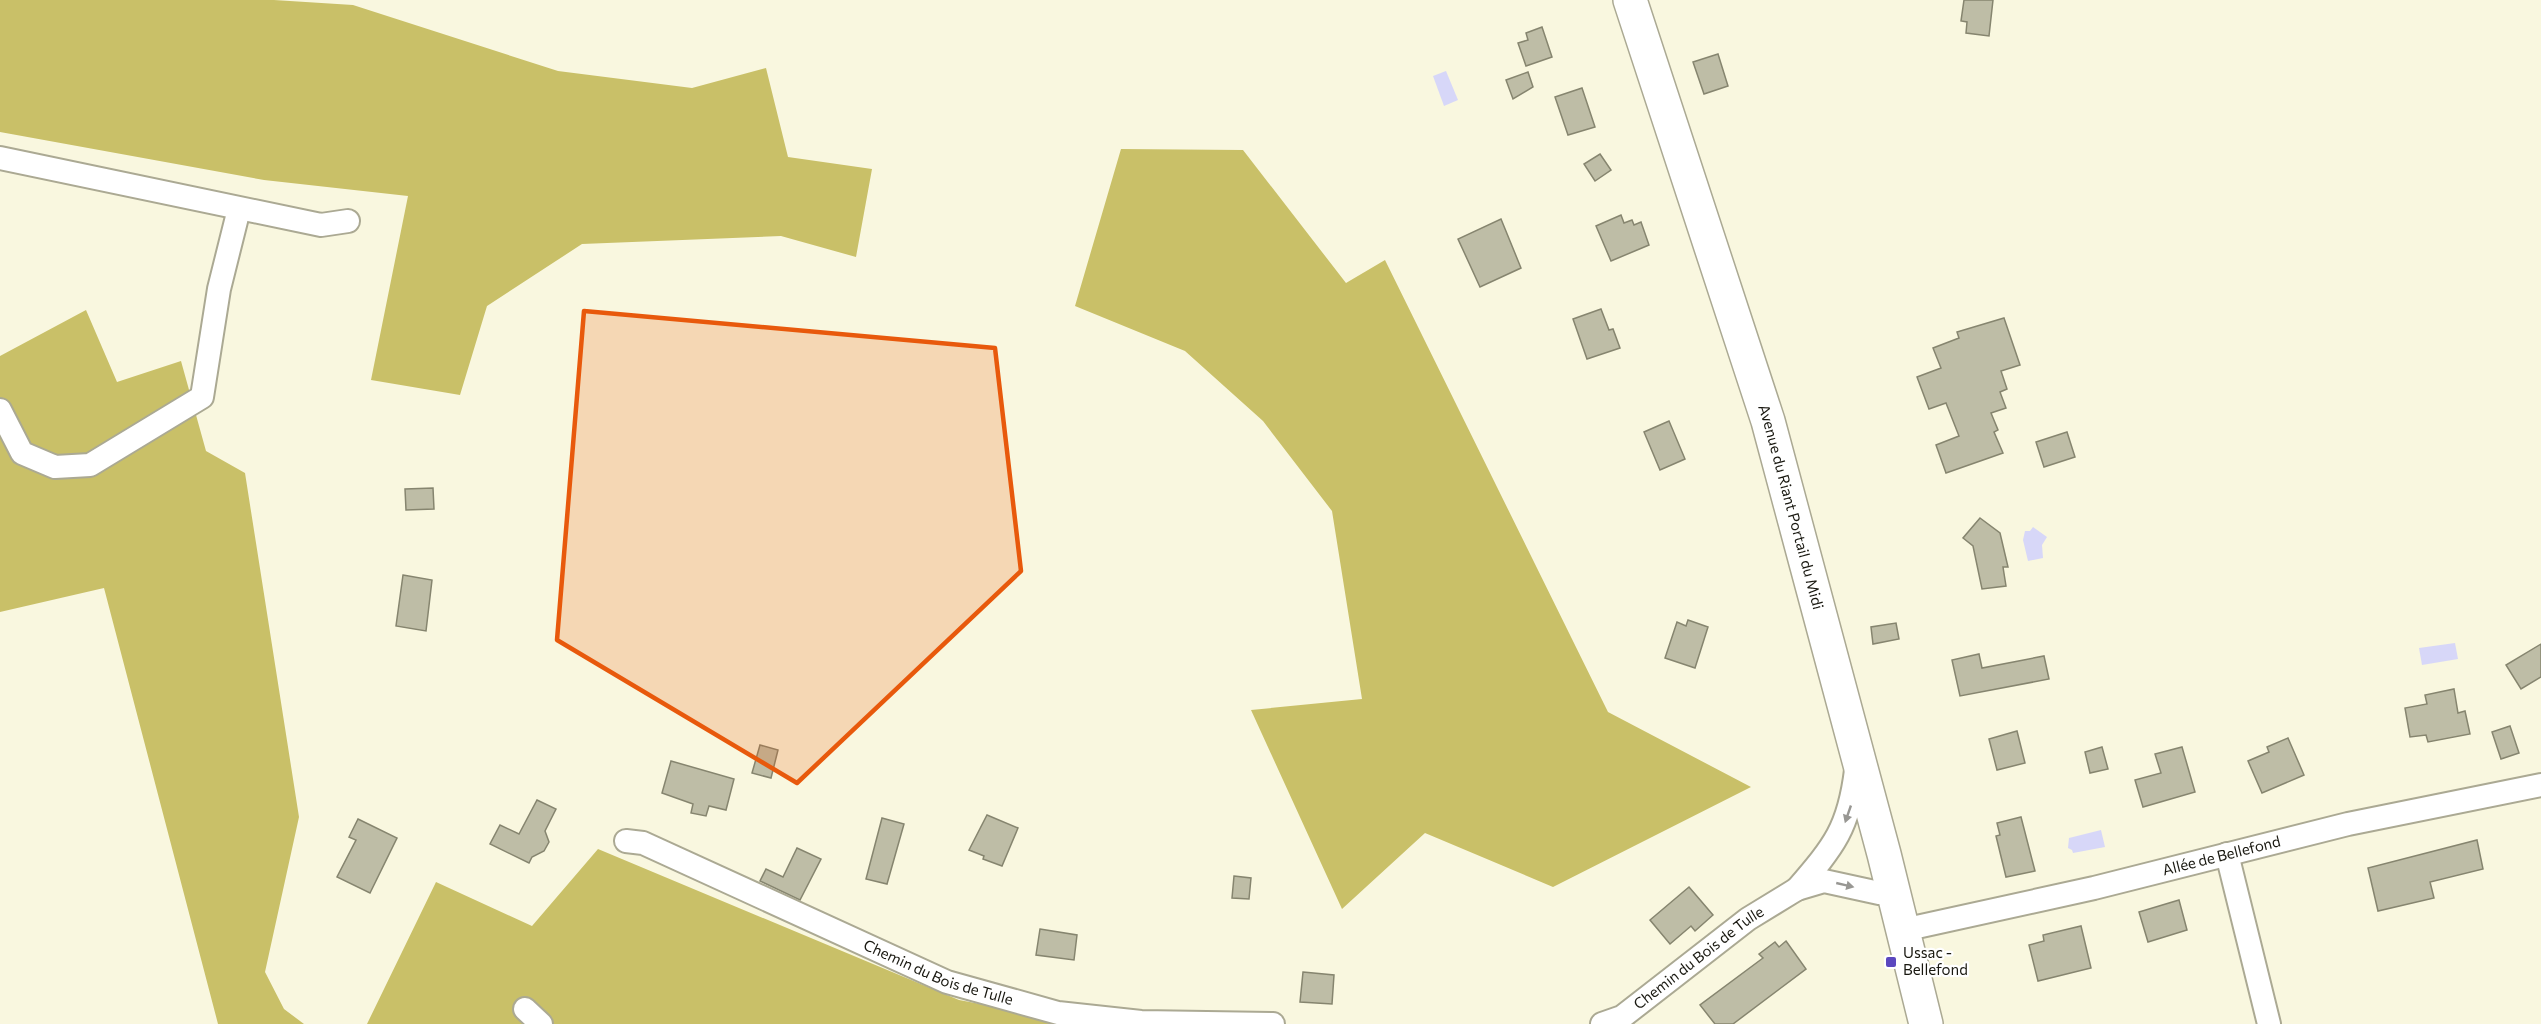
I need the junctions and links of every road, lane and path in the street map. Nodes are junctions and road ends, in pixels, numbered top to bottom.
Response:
1 (1630, 0) edge
2 (0, 158) edge
3 (238, 209) junction
4 (348, 221) dead end
5 (0, 410) edge
6 (1858, 757) junction
7 (2541, 785) edge
8 (626, 840) dead end
9 (2227, 854) junction
10 (1797, 889) junction
11 (1893, 892) junction
12 (1903, 930) junction
13 (1273, 1024) edge
14 (1602, 1024) edge
15 (1926, 1024) edge
16 (2269, 1024) edge

1 - 6 main road, Avenue du Riant Portail du Midi
2 - 3 street
3 - 4 street
3 - 5 street
6 -> 10 street, Chemin du Bois de Tulle
6 - 11 main road, Avenue du Riant Portail du Midi
7 - 9 street, Allée de Bellefond
8 - 13 street, Chemin du Bois de Tulle
9 - 12 street, Allée de Bellefond
9 - 16 street
10 -> 11 street, Chemin du Bois de Tulle
10 - 14 street, Chemin du Bois de Tulle
11 - 12 main road, Avenue du Riant Portail du Midi
12 - 15 main road, Avenue du Riant Portail du Midi

